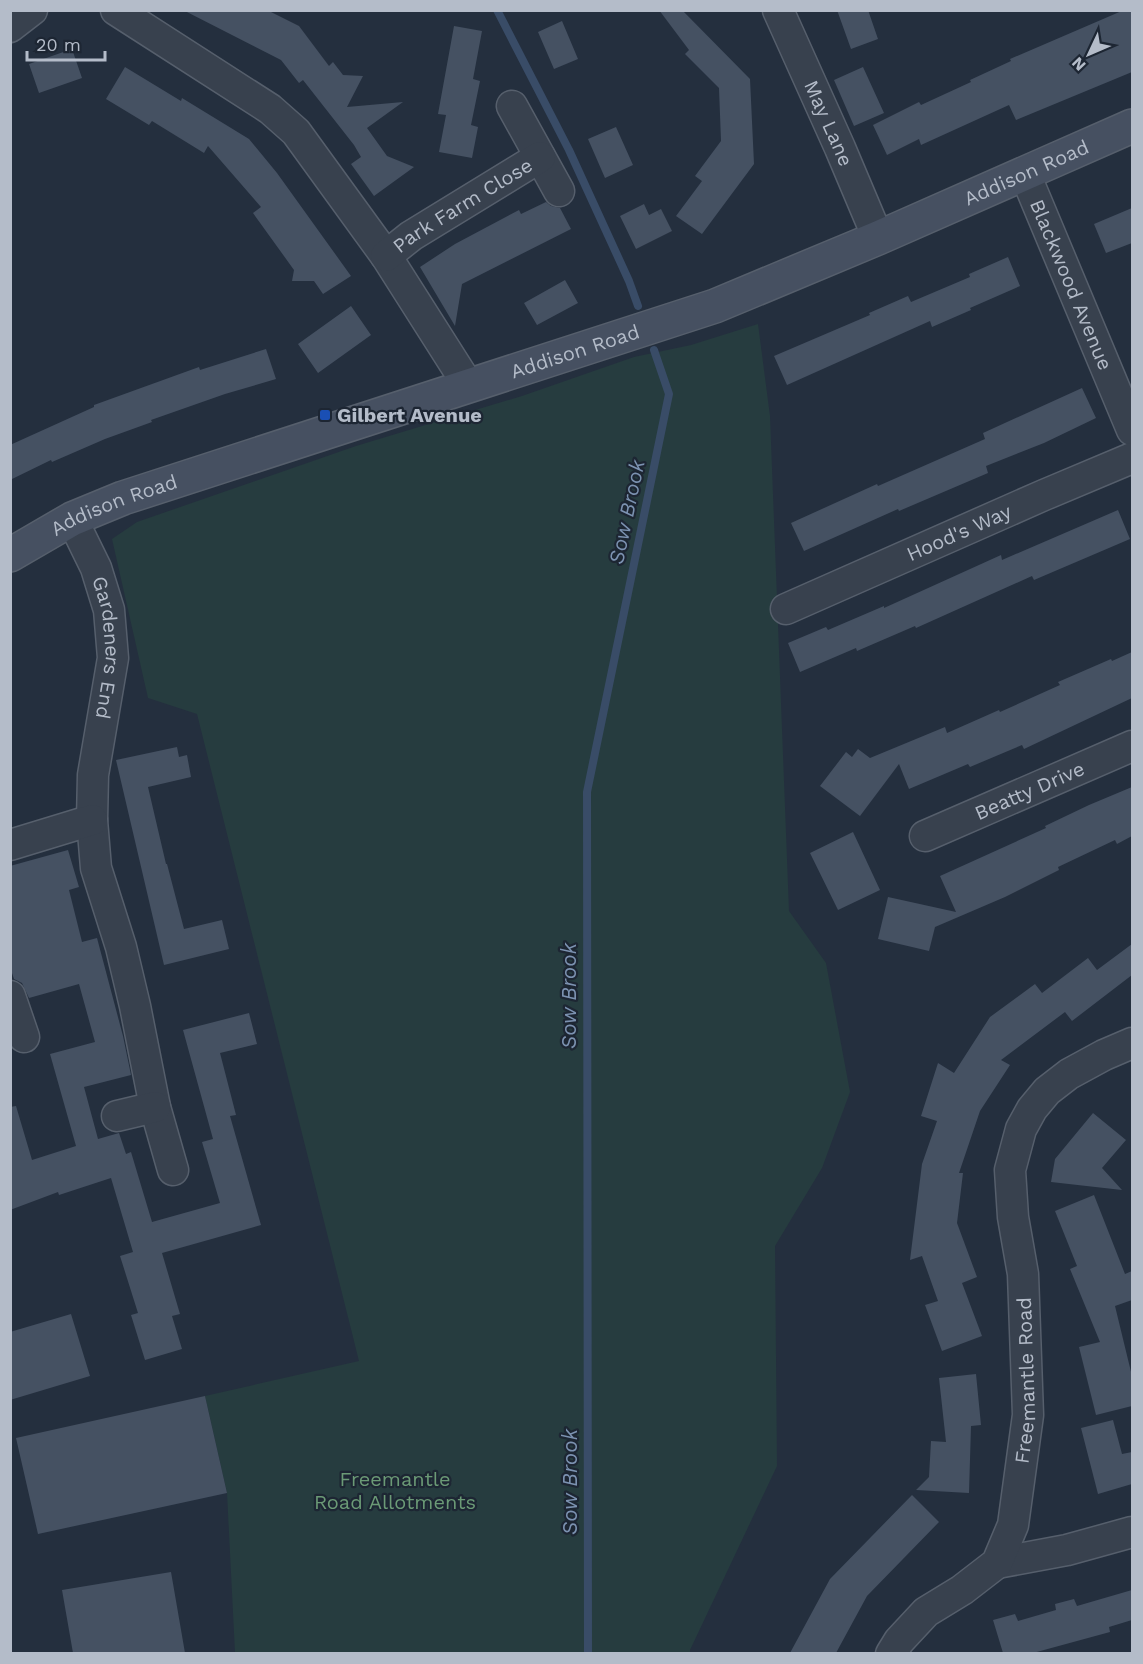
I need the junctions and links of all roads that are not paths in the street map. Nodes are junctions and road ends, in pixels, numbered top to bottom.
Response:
1 (32, 10) edge
2 (116, 10) edge
3 (778, 10) edge
4 (10, 27) edge
5 (512, 106) dead end
6 (1132, 126) edge
7 (540, 157) junction
8 (1025, 174) junction
9 (559, 191) dead end
10 (878, 238) junction
11 (386, 256) junction
12 (468, 385) junction
13 (1132, 430) edge
14 (1132, 458) edge
15 (72, 519) junction
16 (10, 555) edge
17 (786, 609) dead end
18 (1132, 746) edge
19 (92, 820) junction
20 (926, 836) dead end
21 (10, 845) edge
22 (10, 996) edge
23 (24, 1037) dead end
24 (1132, 1043) edge
25 (155, 1107) junction
26 (117, 1116) dead end
27 (173, 1170) dead end
28 (1132, 1532) edge
29 (997, 1563) junction
30 (891, 1653) edge

1 - 4 street
2 - 11 street
3 - 10 street, May Lane
5 - 7 street, Park Farm Close
6 - 8 street, Addison Road
7 - 9 street, Park Farm Close
7 - 11 street, Park Farm Close
8 - 10 street, Addison Road
8 - 13 street, Blackwood Avenue
10 - 12 street, Addison Road
11 - 12 street
12 - 15 street, Addison Road
14 - 17 street, Hood's Way
15 - 16 street, Addison Road
15 - 19 street, Gardeners End
18 - 20 street, Beatty Drive
19 - 21 street
19 - 25 street, Gardeners End
22 - 23 street
24 - 29 street, Freemantle Road
25 - 26 street
25 - 27 street, Gardeners End
28 - 29 street
29 - 30 street, Freemantle Road

